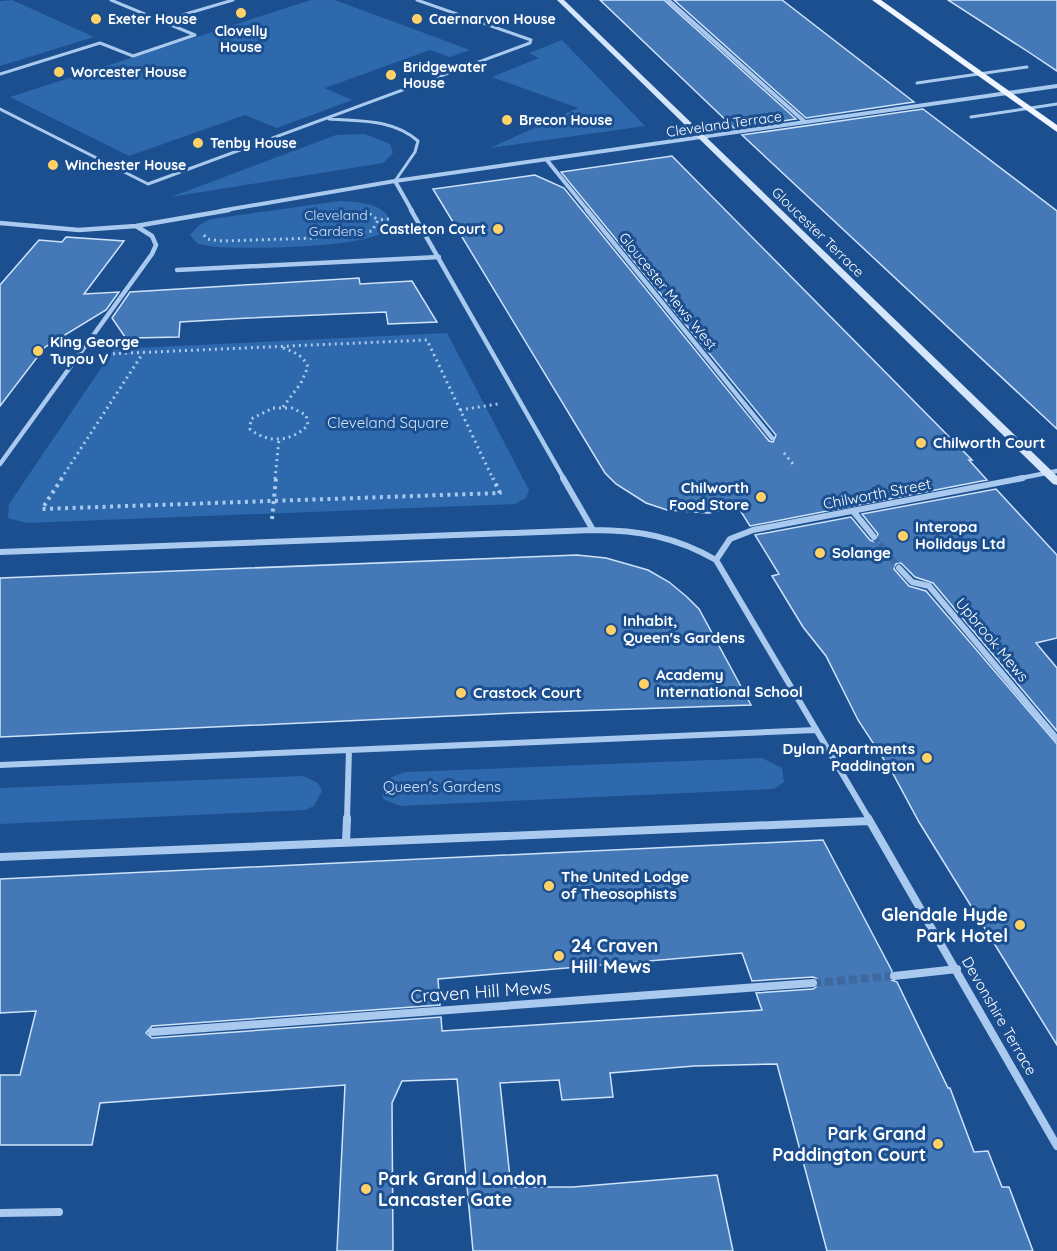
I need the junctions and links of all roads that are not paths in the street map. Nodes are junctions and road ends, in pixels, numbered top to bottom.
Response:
1 (111, 0) edge
2 (233, 0) edge
3 (417, 0) edge
4 (560, 0) edge
5 (668, 0) edge
6 (876, 0) edge
7 (162, 21) junction
8 (1027, 67) dead end
9 (0, 74) edge
10 (981, 74) junction
11 (917, 83) dead end
12 (1057, 86) edge
13 (1007, 93) junction
14 (1057, 104) edge
15 (1028, 108) junction
16 (0, 109) edge
17 (971, 117) dead end
18 (328, 119) junction
19 (805, 122) junction
20 (1057, 129) edge
21 (702, 138) junction
22 (546, 159) junction
23 (395, 181) junction
24 (0, 223) edge
25 (136, 226) junction
26 (439, 257) junction
27 (177, 270) dead end
28 (772, 438) dead end
29 (0, 464) edge
30 (1052, 472) edge
31 (1057, 482) edge
32 (853, 511) junction
33 (593, 530) junction
34 (874, 537) tunnel mouth
35 (0, 552) edge
36 (716, 560) junction
37 (899, 568) tunnel mouth
38 (816, 730) junction
39 (1057, 739) edge
40 (349, 750) junction
41 (0, 765) edge
42 (869, 821) junction
43 (346, 842) junction
44 (0, 857) edge
45 (957, 969) junction
46 (894, 976) tunnel mouth
47 (813, 983) tunnel mouth
48 (152, 1032) dead end
49 (1057, 1146) edge
50 (0, 1212) edge
51 (59, 1212) dead end

1 - 7 lane
2 - 7 lane
3 - 18 lane
4 - 21 street, Gloucester Terrace
5 - 19 street
6 - 10 main road
7 - 9 lane
8 - 10 lane
10 - 11 lane
10 - 13 main road
12 - 13 street, Cleveland Terrace
13 - 15 main road
13 - 19 street, Cleveland Terrace
14 - 15 lane
15 - 17 lane
15 - 20 main road
16 - 18 lane
18 - 23 lane
19 - 21 street, Cleveland Terrace
21 - 22 street, Cleveland Terrace
21 - 30 street, Gloucester Terrace
22 - 23 street, Cleveland Terrace
22 - 28 street, Gloucester Mews West
23 - 25 street
23 - 26 street
24 - 25 street
25 - 29 street
26 - 27 street
26 - 33 street
30 - 31 street, Gloucester Terrace
30 - 32 street, Chilworth Street
32 - 34 street
32 - 36 street, Chilworth Street
33 - 35 street
33 - 36 street
36 - 38 street, Devonshire Terrace
37 - 39 street, Upbrook Mews
38 - 40 street
38 - 42 street, Devonshire Terrace
40 - 41 street
40 - 43 street
42 - 43 street
42 - 45 street, Devonshire Terrace
43 - 44 street
45 - 46 street
45 - 49 street, Devonshire Terrace
47 - 48 street, Craven Hill Mews
50 - 51 street

